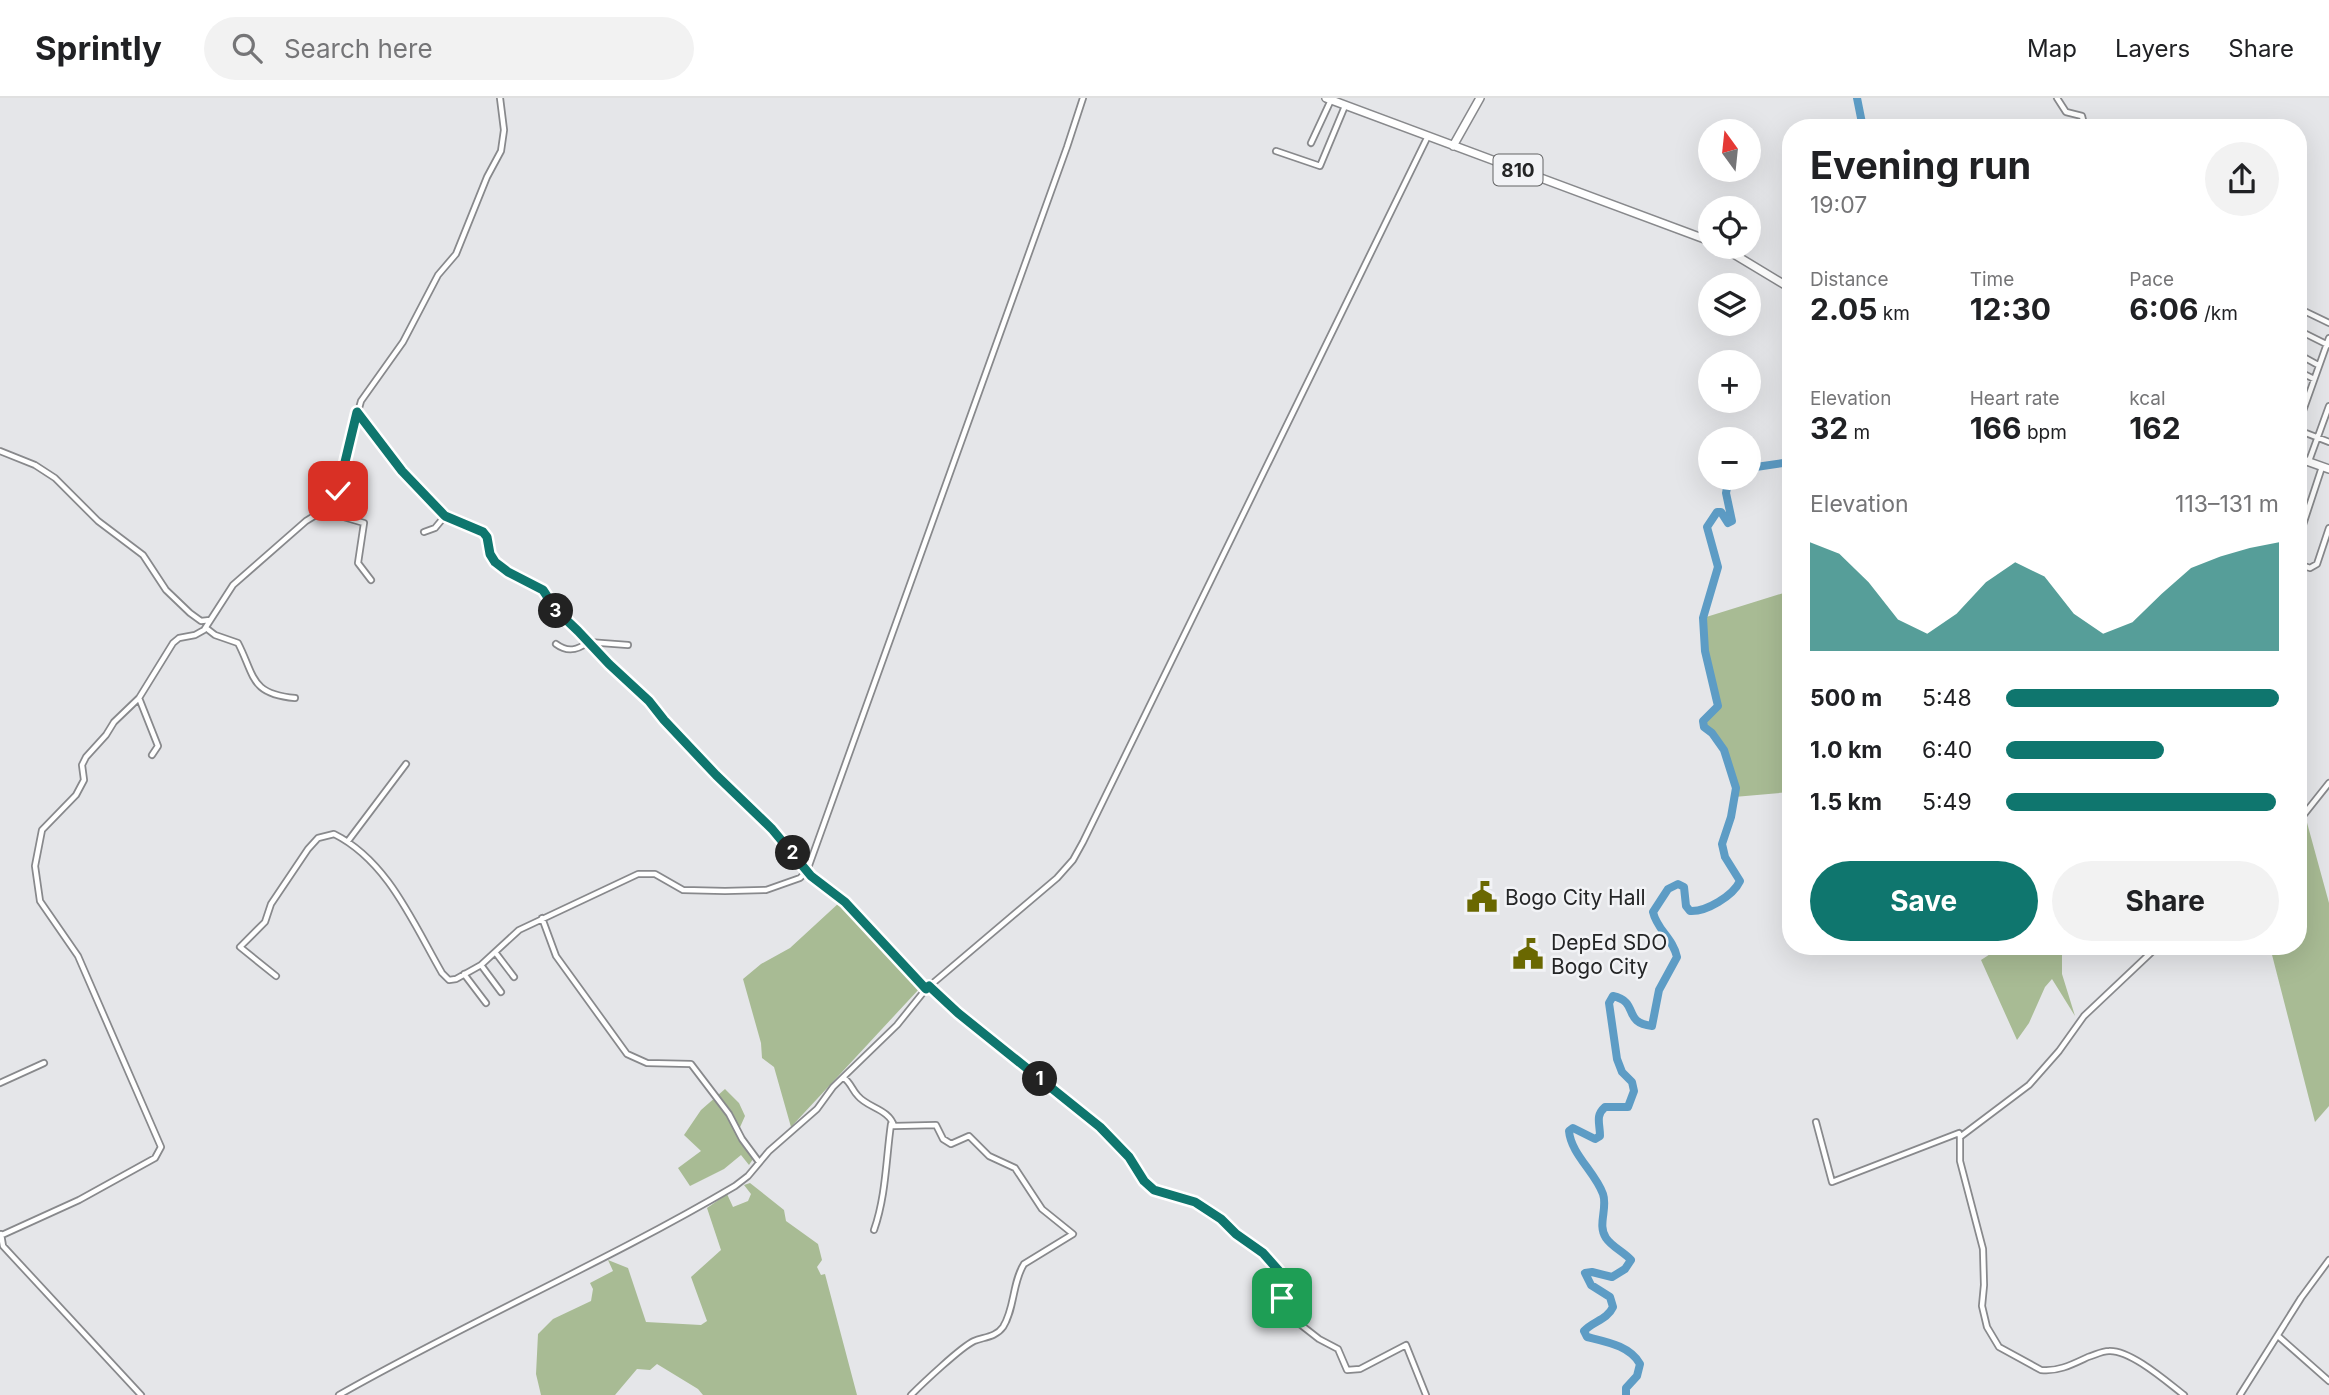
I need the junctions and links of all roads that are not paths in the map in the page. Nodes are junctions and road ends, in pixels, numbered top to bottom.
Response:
1 (500, 98) edge
2 (1083, 98) edge
3 (1480, 98) edge
4 (2057, 98) edge
5 (1328, 99) edge
6 (1345, 106) junction
7 (2083, 119) edge
8 (1427, 136) junction
9 (1311, 143) dead end
10 (1453, 146) junction
11 (1276, 151) dead end
12 (1698, 237) edge
13 (1742, 259) edge
14 (1782, 283) edge
15 (2307, 312) edge
16 (2329, 323) edge
17 (2307, 334) edge
18 (2329, 338) edge
19 (2328, 345) edge
20 (2307, 359) edge
21 (2318, 365) junction
22 (2307, 376) edge
23 (2314, 379) junction
24 (2307, 399) edge
25 (2329, 406) edge
26 (357, 412) junction
27 (2307, 434) edge
28 (2317, 438) junction
29 (2329, 442) edge
30 (0, 451) edge
31 (2308, 462) joint
32 (2326, 468) edge
33 (323, 511) junction
34 (445, 516) junction
35 (2307, 517) edge
36 (2329, 528) edge
37 (424, 532) dead end
38 (2307, 567) edge
39 (371, 580) dead end
40 (211, 620) junction
41 (206, 628) junction
42 (588, 642) junction
43 (556, 644) dead end
44 (628, 645) dead end
45 (139, 698) junction
46 (295, 698) dead end
47 (152, 755) dead end
48 (406, 764) dead end
49 (2329, 783) edge
50 (2307, 811) edge
51 (348, 841) junction
52 (807, 871) junction
53 (542, 918) junction
54 (530, 924) junction
55 (545, 926) junction
56 (495, 952) junction
57 (2149, 955) edge
58 (481, 965) junction
59 (464, 974) junction
60 (276, 976) dead end
61 (514, 977) dead end
62 (928, 987) junction
63 (501, 992) dead end
64 (486, 1003) dead end
65 (44, 1063) dead end
66 (844, 1078) junction
67 (0, 1083) edge
68 (892, 1121) junction
69 (1816, 1122) dead end
70 (1960, 1137) junction
71 (759, 1162) junction
72 (874, 1230) dead end
73 (1, 1234) edge
74 (2329, 1260) edge
75 (2278, 1336) junction
76 (2329, 1381) edge
77 (141, 1395) edge
78 (339, 1395) edge
79 (911, 1395) edge
80 (1426, 1395) edge
81 (2184, 1395) edge
82 (2241, 1395) edge

1 - 26 street
2 - 52 street
3 - 10 highway
4 - 7 street
5 - 6 highway, 810
5 - 9 street
6 - 8 highway, 810
6 - 11 street
8 - 10 highway, 810
8 - 62 street
10 - 12 highway, 810
13 - 14 highway
15 - 16 street
17 - 19 street
18 - 19 street
19 - 21 street
20 - 21 street
21 - 23 street
22 - 23 street
23 - 24 street
25 - 28 street
26 - 33 street
26 - 34 street
27 - 28 street
28 - 29 street
28 - 31 street
30 - 40 street
31 - 32 highway
32 - 35 street
33 - 39 street
33 - 40 street
34 - 37 street
34 - 42 street
36 - 38 street
40 - 41 street
41 - 45 street
41 - 46 street
42 - 43 street
42 - 44 street
42 - 52 street
45 - 47 street
45 - 73 street
48 - 51 street
49 - 50 street
51 - 59 street
51 - 60 street
52 - 53 street
52 - 62 street
53 - 54 street
53 - 55 street
54 - 55 street
54 - 56 street
55 - 71 street
56 - 58 street
56 - 61 street
57 - 70 street
58 - 59 street
58 - 63 street
59 - 64 street
62 - 66 street
62 - 80 street
65 - 67 street
66 - 68 street
66 - 71 street
68 - 72 street
68 - 79 street
69 - 70 street
70 - 81 street
71 - 78 street
73 - 77 street
74 - 75 street
75 - 76 street
75 - 82 street

